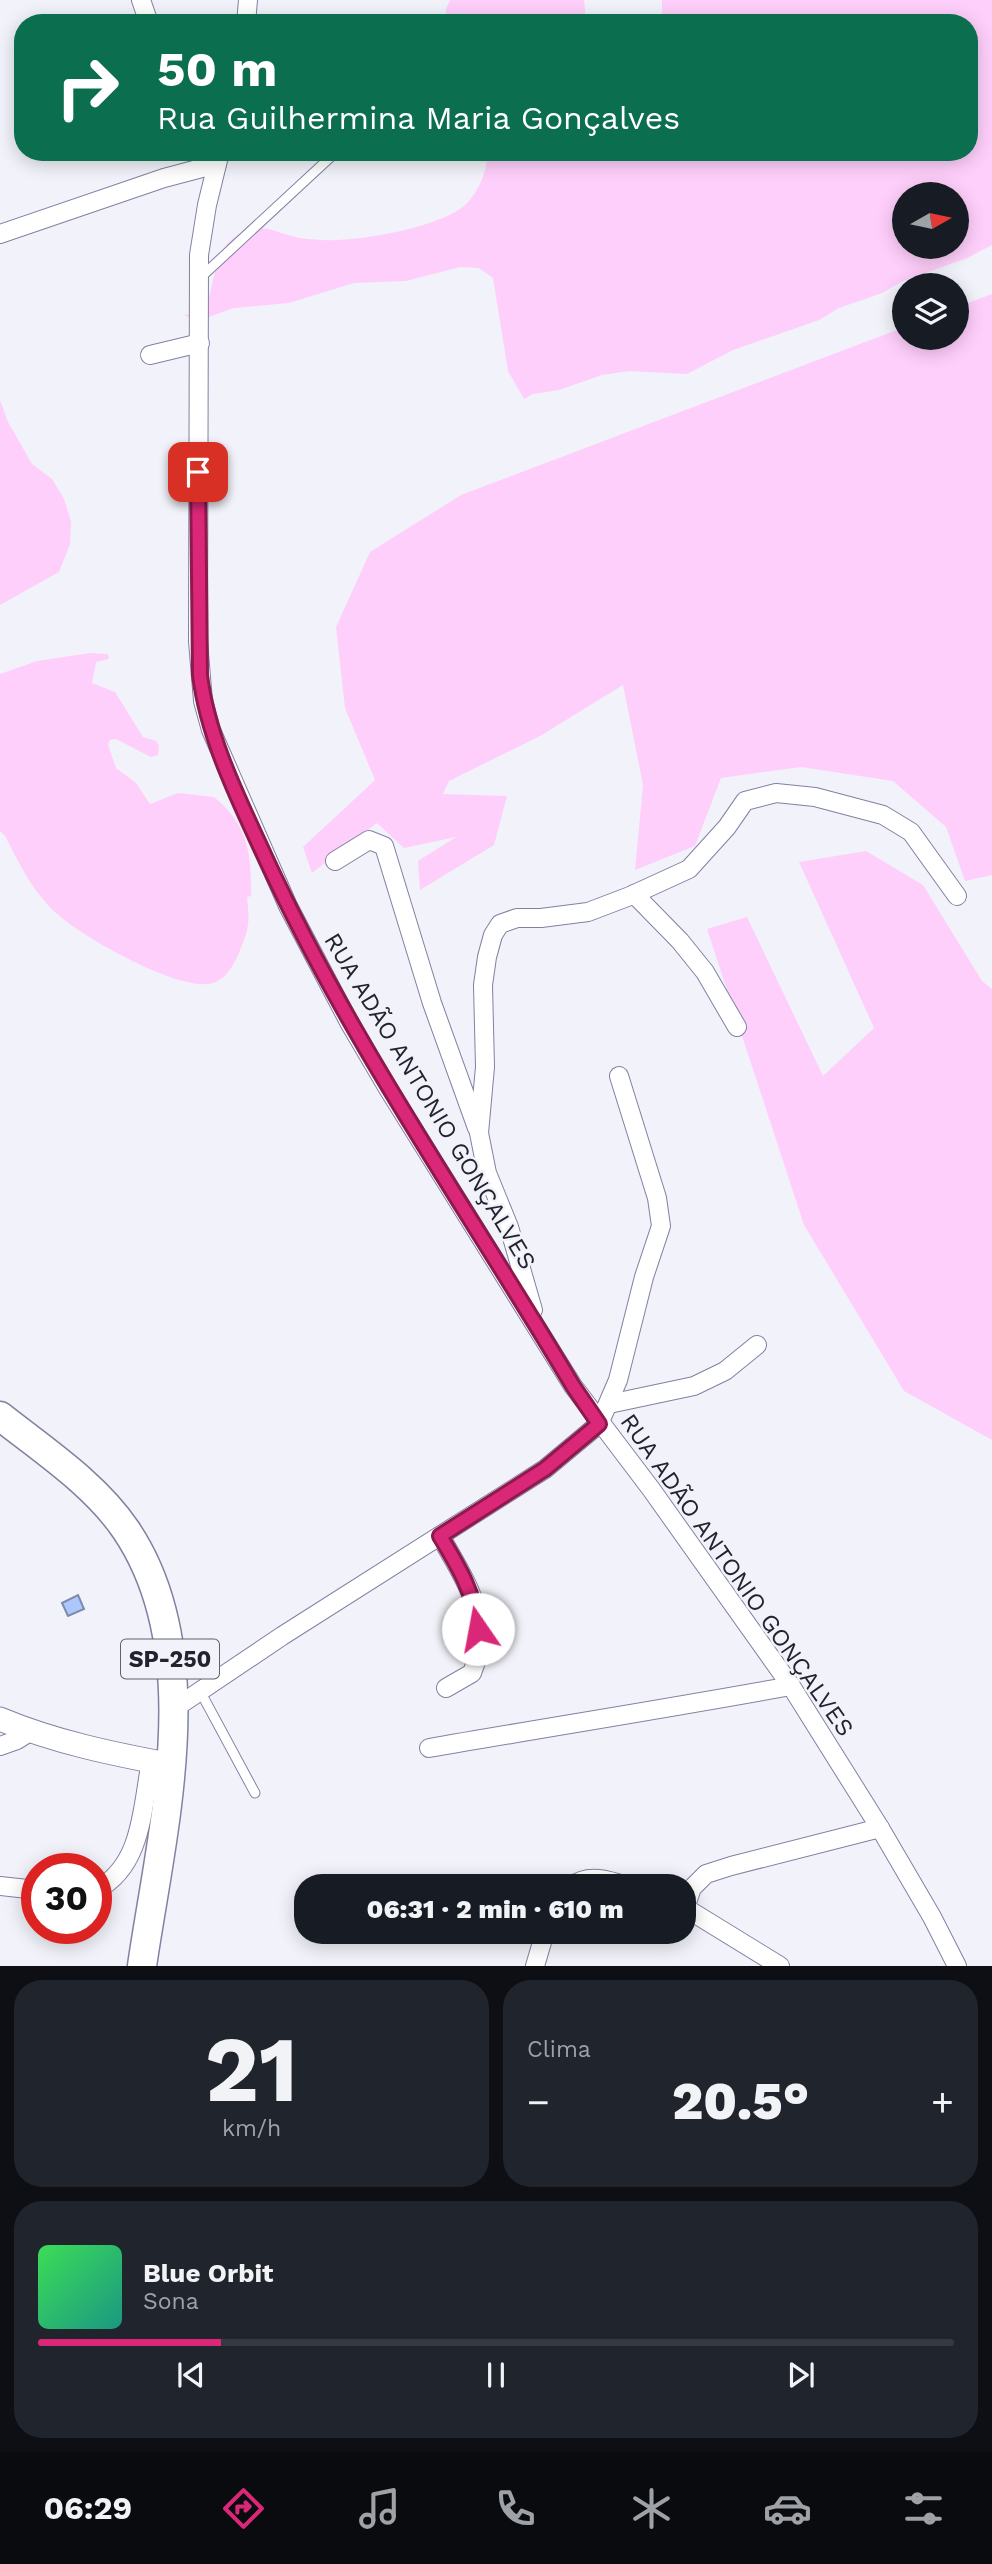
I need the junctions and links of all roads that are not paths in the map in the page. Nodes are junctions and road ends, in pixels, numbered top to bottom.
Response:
1 (191, 161) edge
2 (217, 161) edge
3 (326, 161) edge
4 (0, 234) edge
5 (199, 279) junction
6 (200, 343) junction
7 (150, 355) dead end
8 (335, 862) dead end
9 (634, 894) junction
10 (957, 896) dead end
11 (737, 1027) dead end
12 (619, 1076) dead end
13 (479, 1133) junction
14 (538, 1327) junction
15 (757, 1345) dead end
16 (609, 1404) junction
17 (0, 1416) edge
18 (599, 1424) junction
19 (440, 1536) junction
20 (791, 1686) junction
21 (446, 1688) dead end
22 (200, 1691) junction
23 (175, 1708) junction
24 (0, 1719) edge
25 (31, 1731) junction
26 (0, 1746) edge
27 (429, 1748) dead end
28 (161, 1763) junction
29 (255, 1793) dead end
30 (880, 1828) junction
31 (112, 1880) edge
32 (696, 1884) edge
33 (0, 1886) edge
34 (21, 1888) edge
35 (696, 1915) edge
36 (541, 1944) edge
37 (142, 1965) edge
38 (535, 1965) edge
39 (780, 1965) edge
40 (957, 1965) edge

1 - 4 street
2 - 5 street, RUA ADÃO ANTONIO GONÇALVES
3 - 5 lane
5 - 6 street, RUA ADÃO ANTONIO GONÇALVES
6 - 7 street
6 - 14 street, RUA ADÃO ANTONIO GONÇALVES
8 - 13 street
9 - 10 street
9 - 11 street
9 - 13 street
12 - 16 street
13 - 14 street
14 - 18 street, RUA ADÃO ANTONIO GONÇALVES
15 - 16 street
16 - 18 street
17 - 23 main road, SP-250
18 - 19 street
18 - 20 street, RUA ADÃO ANTONIO GONÇALVES
19 - 21 street
19 - 22 street
20 - 27 street
20 - 30 street, RUA ADÃO ANTONIO GONÇALVES
22 - 23 street
22 - 29 lane
23 - 28 main road, SP-250
24 - 25 street
25 - 26 street
25 - 28 street
28 - 31 street
28 - 37 main road, SP-250
30 - 32 street
30 - 40 street, RUA ADÃO ANTONIO GONÇALVES
33 - 34 street
35 - 39 street
36 - 38 street

